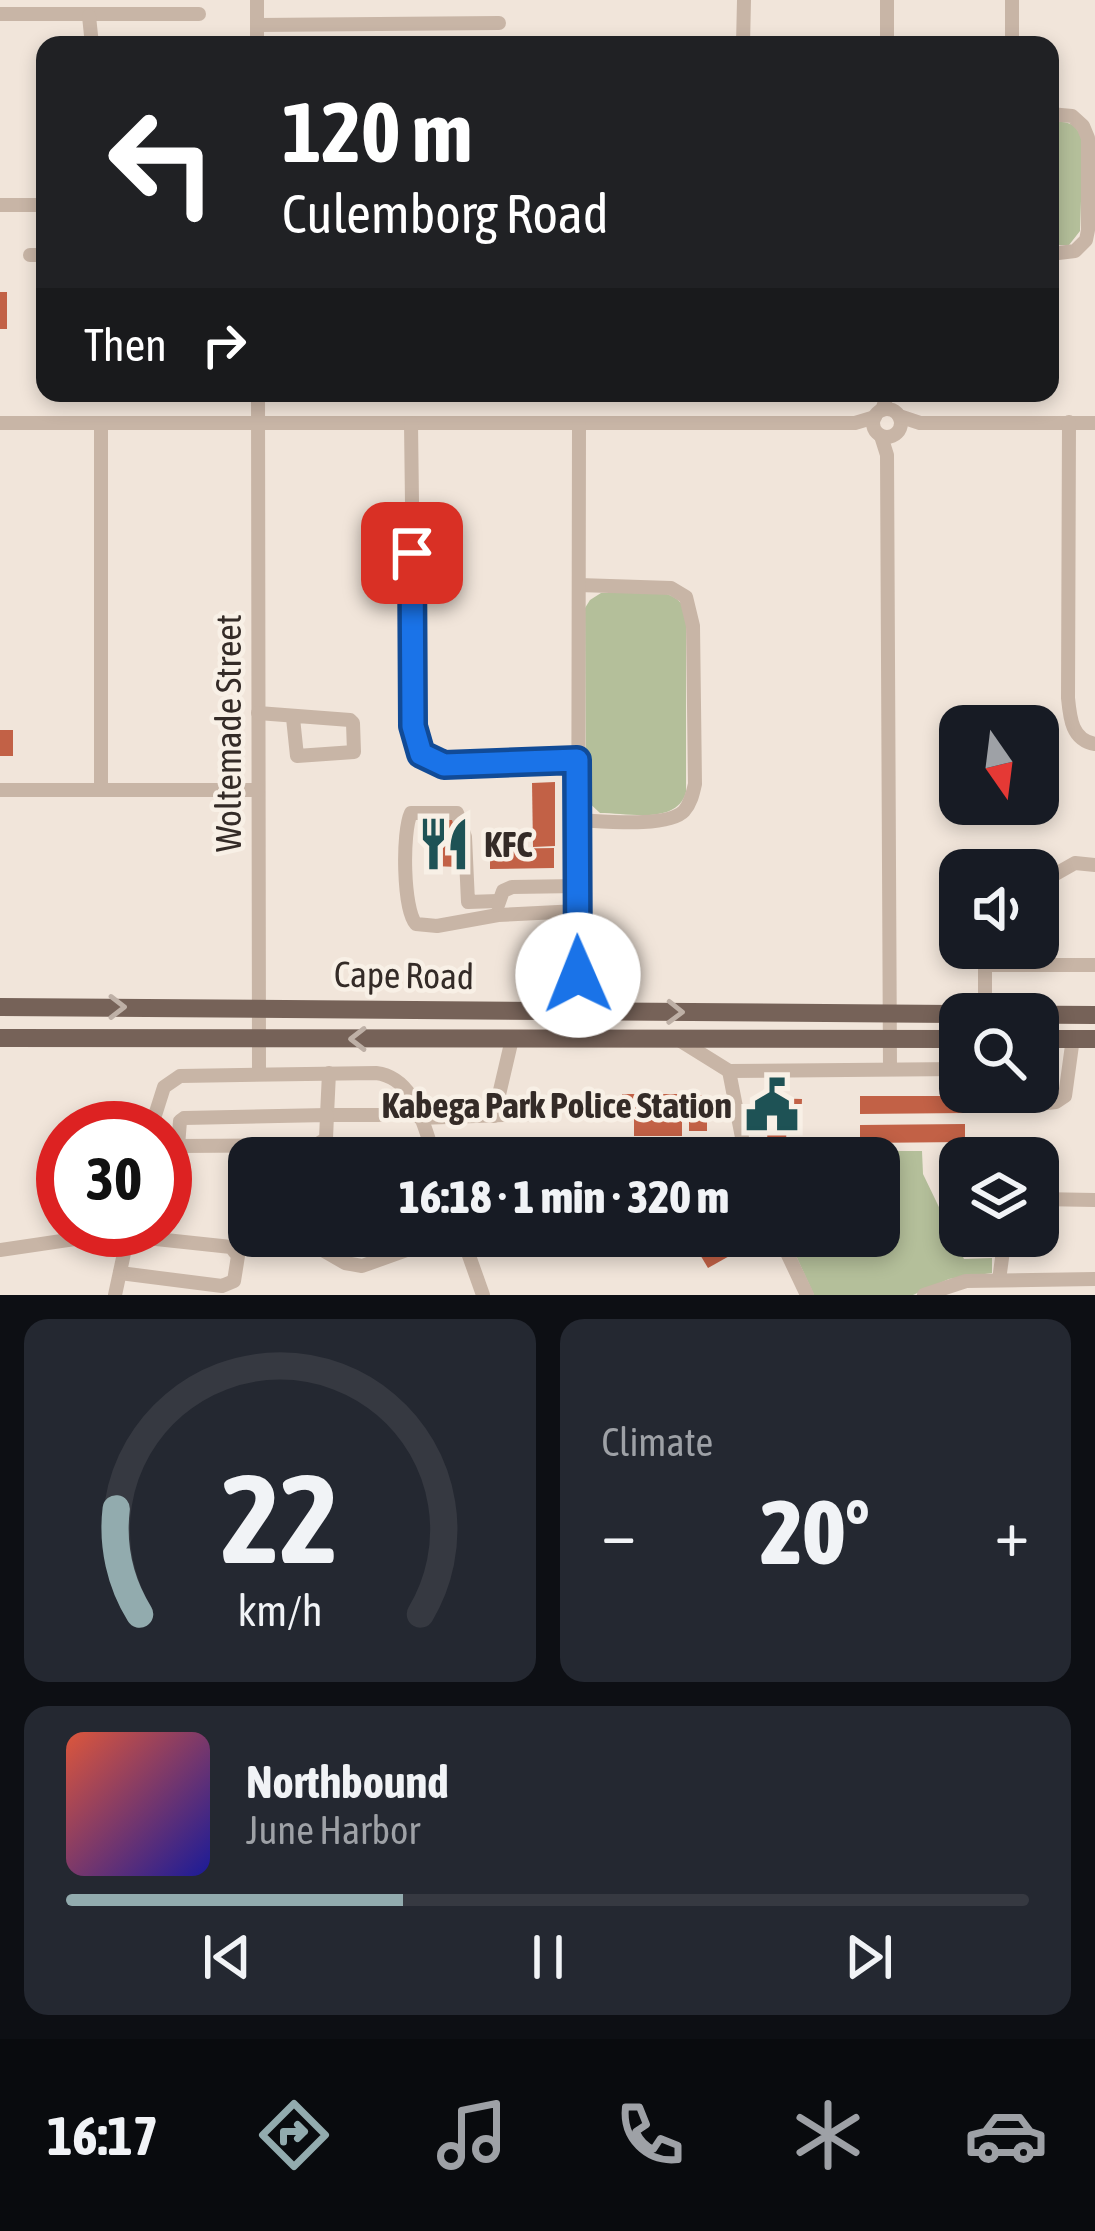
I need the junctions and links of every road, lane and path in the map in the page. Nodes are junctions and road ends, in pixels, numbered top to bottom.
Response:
1 (257, 0) edge
2 (744, 0) edge
3 (887, 0) edge
4 (1012, 0) edge
5 (0, 14) edge
6 (199, 14) dead end
7 (89, 16) junction
8 (500, 23) dead end
9 (258, 25) junction
10 (91, 36) edge
11 (257, 36) edge
12 (743, 36) edge
13 (887, 36) edge
14 (1012, 36) edge
15 (1059, 115) edge
16 (0, 205) edge
17 (36, 205) edge
18 (1059, 253) edge
19 (258, 402) edge
20 (888, 402) edge
21 (411, 422) junction
22 (1069, 422) junction
23 (1095, 422) edge
24 (0, 423) edge
25 (257, 423) junction
26 (888, 423) junction
27 (101, 424) junction
28 (579, 425) junction
29 (579, 585) junction
30 (258, 713) junction
31 (293, 718) junction
32 (1095, 744) edge
33 (577, 760) junction
34 (101, 789) junction
35 (0, 790) edge
36 (258, 790) junction
37 (578, 820) junction
38 (1095, 865) edge
39 (1059, 872) edge
40 (578, 886) junction
41 (498, 908) junction
42 (578, 911) junction
43 (1059, 965) edge
44 (1095, 965) edge
45 (578, 975) junction
46 (259, 1006) junction
47 (0, 1007) edge
48 (601, 1010) junction
49 (551, 1011) junction
50 (890, 1012) junction
51 (939, 1012) edge
52 (1059, 1014) edge
53 (1095, 1015) edge
54 (0, 1038) edge
55 (259, 1038) junction
56 (676, 1038) junction
57 (939, 1039) edge
58 (1059, 1039) edge
59 (1073, 1039) junction
60 (1095, 1039) edge
61 (512, 1040) junction
62 (890, 1040) junction
63 (890, 1069) junction
64 (939, 1069) edge
65 (729, 1071) junction
66 (259, 1072) junction
67 (329, 1072) junction
68 (1059, 1100) edge
69 (160, 1101) edge
70 (533, 1114) dead end
71 (327, 1115) junction
72 (380, 1115) dead end
73 (494, 1116) junction
74 (192, 1118) edge
75 (420, 1118) junction
76 (427, 1137) edge
77 (742, 1137) edge
78 (192, 1145) edge
79 (1059, 1199) edge
80 (1095, 1200) edge
81 (192, 1241) edge
82 (36, 1243) edge
83 (0, 1250) edge
84 (124, 1257) edge
85 (336, 1257) edge
86 (383, 1257) edge
87 (469, 1257) edge
88 (789, 1257) edge
89 (1002, 1257) edge
90 (120, 1273) junction
91 (1095, 1279) edge
92 (999, 1280) junction
93 (115, 1295) edge
94 (483, 1295) edge
95 (807, 1295) edge
96 (924, 1295) edge

1 - 9 street
2 - 12 street
3 - 13 street
4 - 14 street
5 - 7 street
6 - 7 street
7 - 10 street
8 - 9 street
9 - 11 street
15 - 18 street
16 - 17 street
19 - 25 street, Woltemade Street
20 - 26 street
21 - 25 street
21 - 28 street
21 - 33 street
22 - 23 street
22 - 26 street
22 - 32 street
24 - 27 street
25 - 27 street
25 - 30 street, Woltemade Street
26 - 28 street
26 - 50 street
27 - 34 street
28 - 29 street
29 - 33 street
29 - 37 street
30 - 31 street
30 - 36 street, Woltemade Street
31 - 31 street
33 - 37 street
34 - 35 street
34 - 36 street
36 - 46 street, Woltemade Street
37 - 40 street
38 - 39 street
40 - 41 street
40 - 42 street
41 - 41 street
41 - 42 street
42 - 45 street
43 - 44 street
45 - 48 street
45 - 49 street
47 -> 46 main road, Cape Road
46 - 49 main road, Cape Road
46 - 55 street, Woltemade Street
48 - 49 main road, Cape Road
48 -> 50 main road, Cape Road
50 - 51 main road, Cape Road
50 - 62 street
52 - 53 main road, Cape Road
54 - 55 main road, Cape Road
61 -> 55 main road, Cape Road
55 - 66 street, Woltemade Street
56 - 61 main road, Cape Road
56 - 62 main road, Cape Road
56 - 65 street
57 - 62 main road, Cape Road
58 - 59 main road
59 - 60 main road
59 - 68 street
61 - 73 street
62 - 63 street
63 - 64 street
63 - 65 street
65 - 77 street
66 - 67 street
66 - 69 street
67 - 71 street
67 - 75 street
70 - 73 street
71 - 72 street
71 - 74 street
71 - 78 street
73 - 75 street
75 - 76 street
79 - 80 street
81 - 90 street
82 - 83 street
84 - 90 street
85 - 86 street
87 - 94 street
88 - 95 street
89 - 92 street
90 - 93 street
91 - 92 street
92 - 96 street

